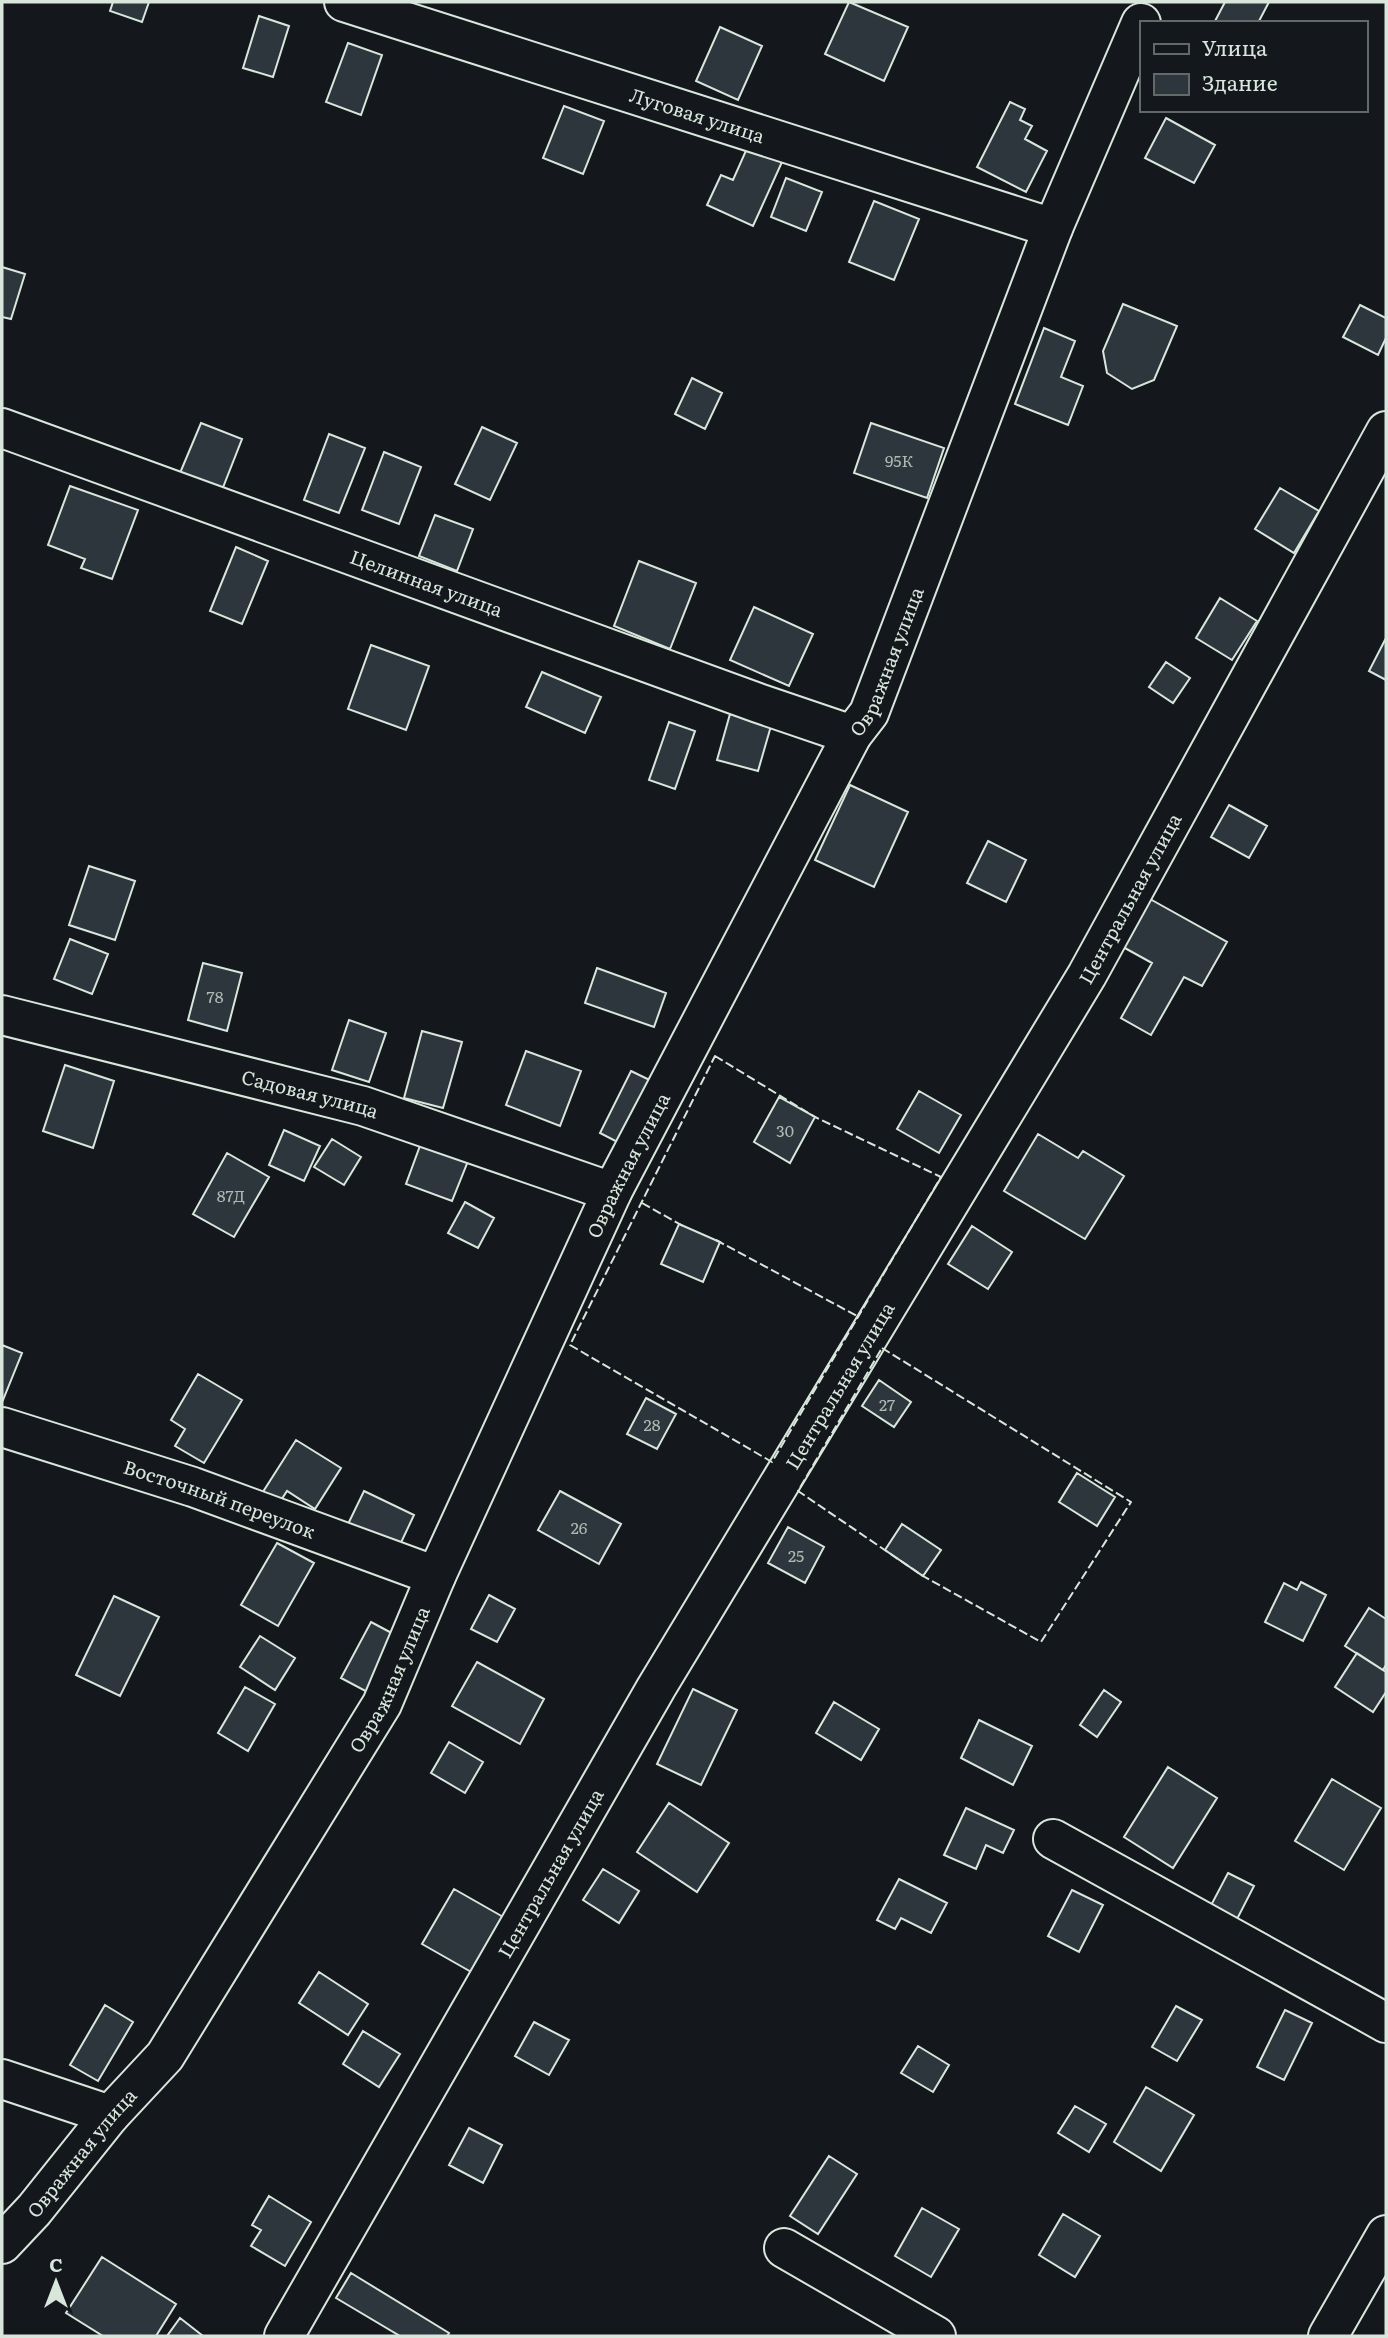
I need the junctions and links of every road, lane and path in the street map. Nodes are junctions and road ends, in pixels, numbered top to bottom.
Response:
1 (344, 2) edge
2 (1150, 2) edge
3 (1142, 21) edge
4 (1140, 25) edge
5 (1053, 228) junction
6 (2, 428) edge
7 (1386, 431) edge
8 (852, 735) junction
9 (2, 1015) edge
10 (612, 1192) junction
11 (2, 1427) edge
12 (436, 1576) junction
13 (1053, 1839) dead end
14 (1386, 2023) edge
15 (2, 2079) edge
16 (110, 2115) junction
17 (1386, 2235) edge
18 (2, 2244) edge
19 (784, 2248) dead end
20 (284, 2336) edge
21 (936, 2336) edge
22 (1328, 2336) edge

1 - 5 street, Луговая улица
2 - 3 street, Овражная улица
4 - 5 street, Овражная улица
5 - 8 street, Овражная улица
6 - 8 street, Целинная улица
7 - 20 street, Центральная улица
8 - 10 street, Овражная улица
9 - 10 street, Садовая улица
10 - 12 street, Овражная улица
11 - 12 street, Восточный переулок
12 - 16 street, Овражная улица
13 - 14 street
15 - 16 street
16 - 18 street, Овражная улица
17 - 22 street
19 - 21 street

